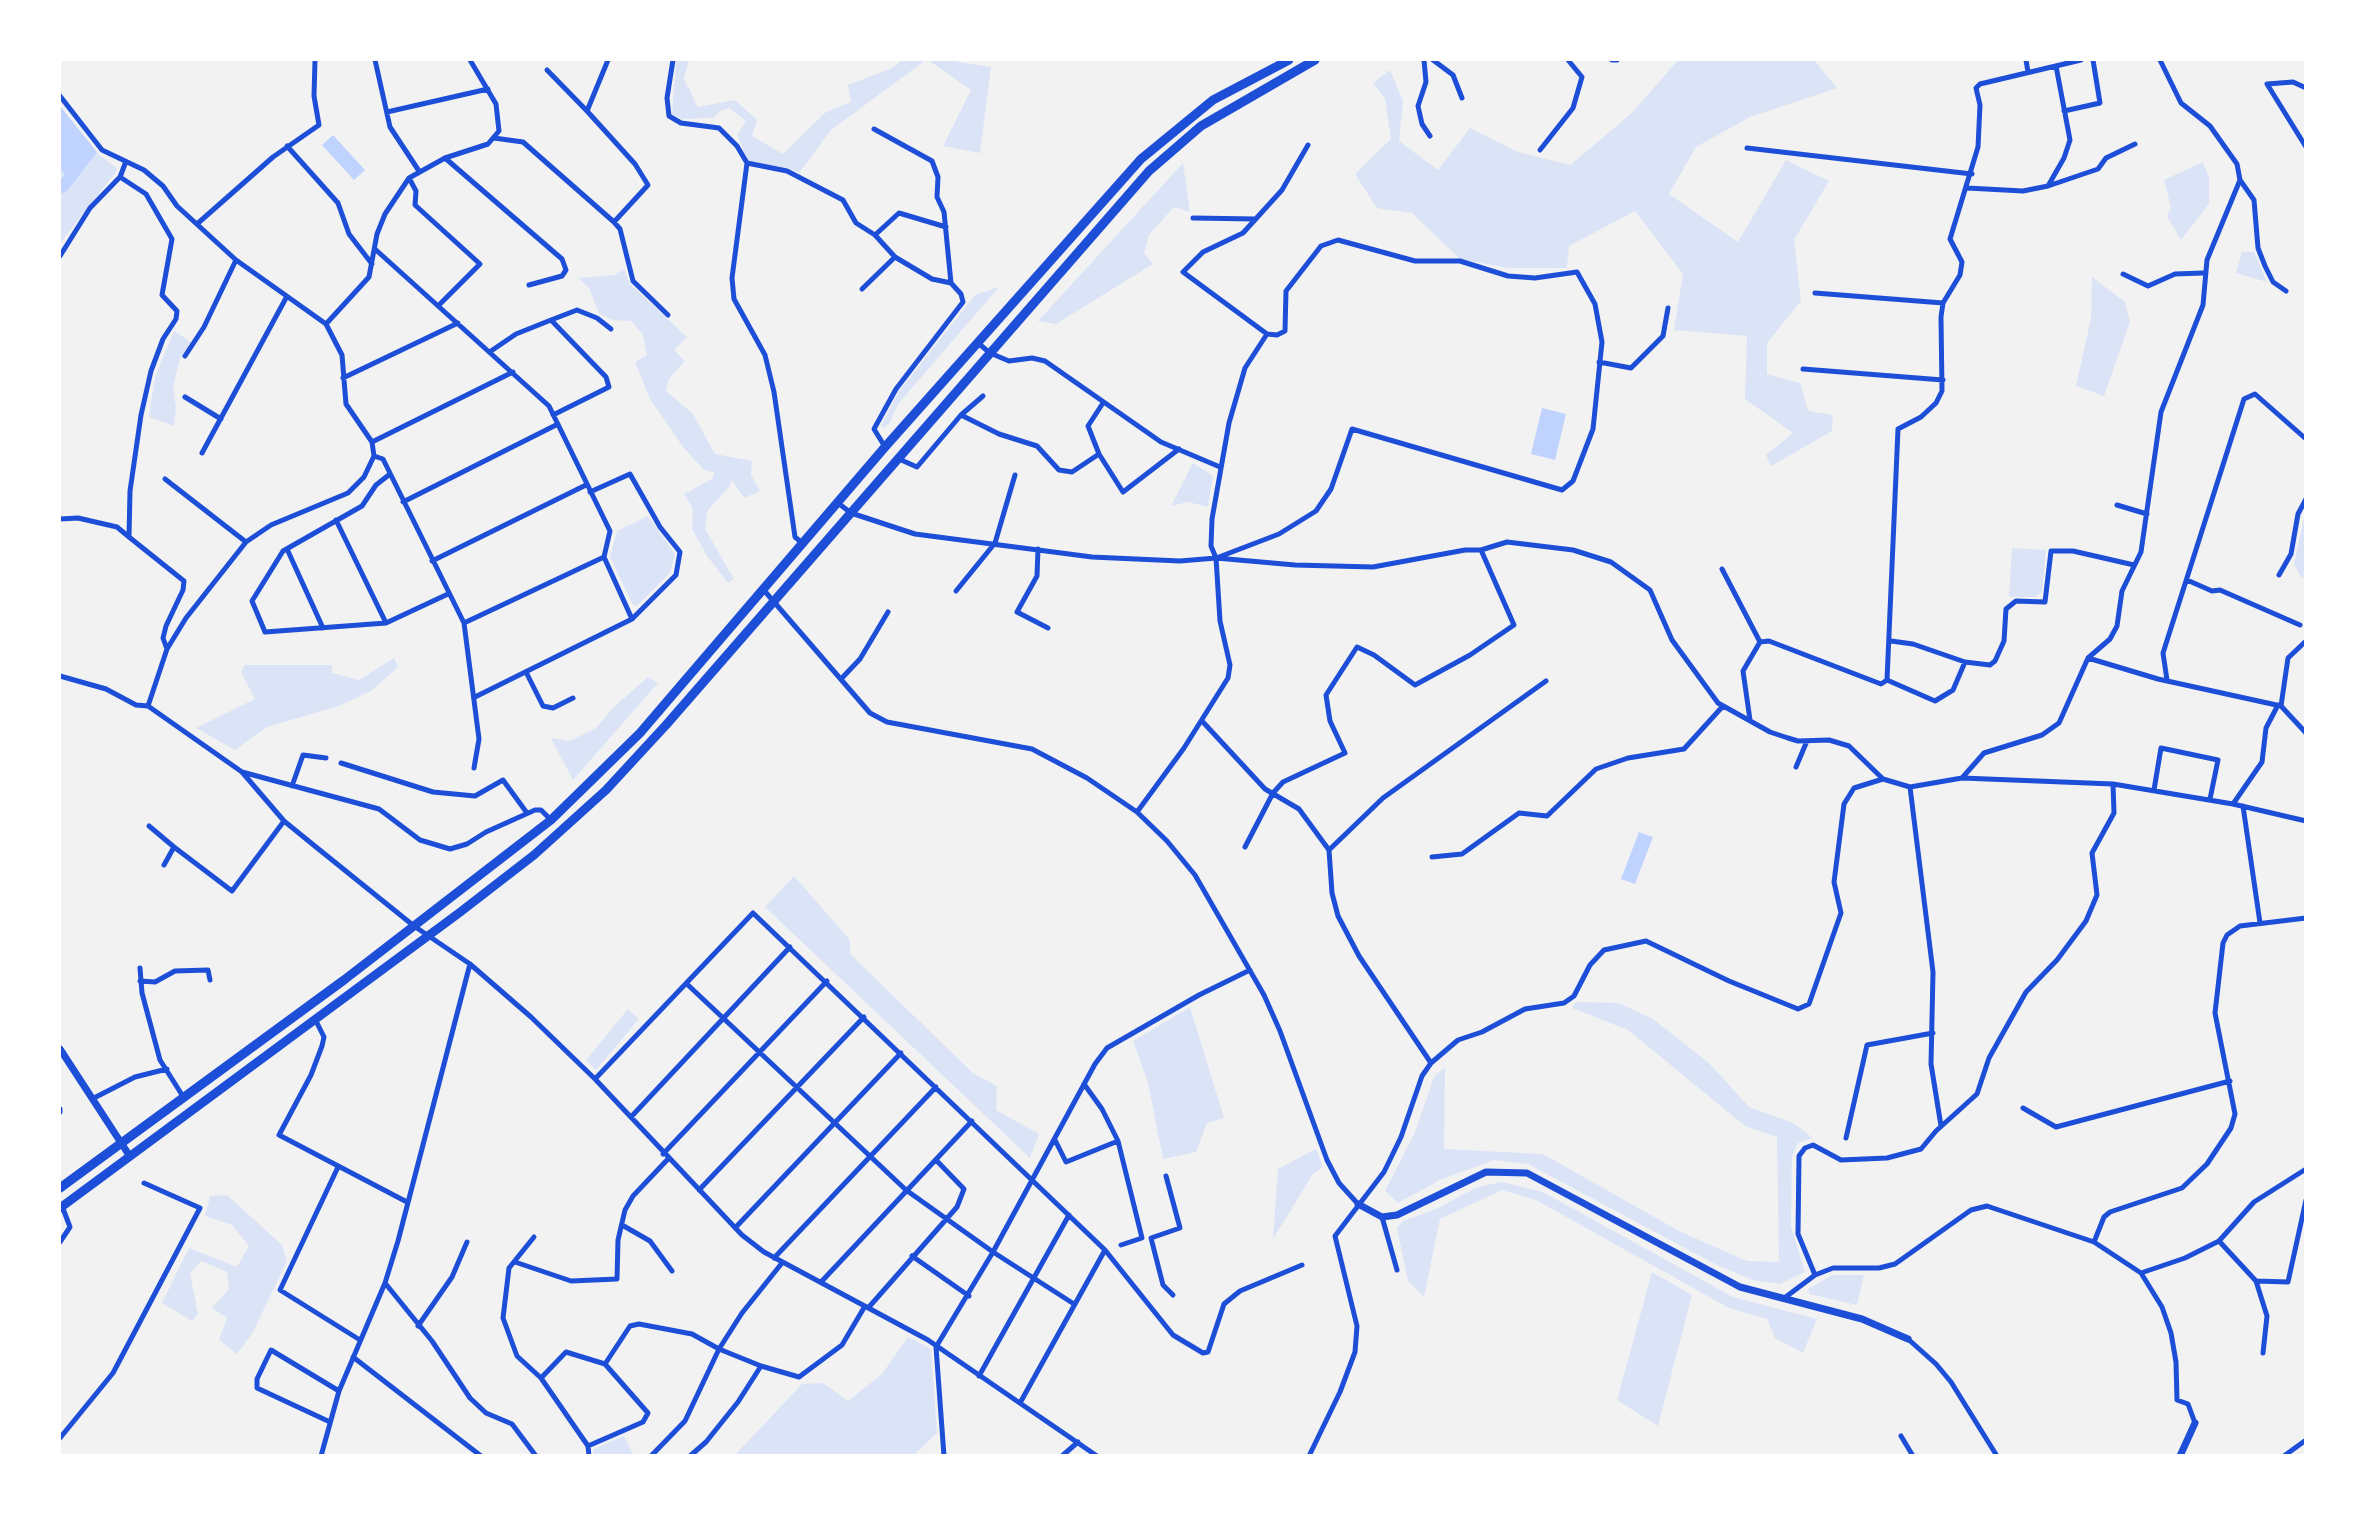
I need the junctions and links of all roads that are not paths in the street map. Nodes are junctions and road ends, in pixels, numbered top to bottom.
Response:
1 (315, 60) edge
2 (375, 60) edge
3 (470, 60) edge
4 (608, 60) edge
5 (673, 60) edge
6 (1315, 60) edge
7 (1424, 60) edge
8 (1433, 60) edge
9 (1568, 60) edge
10 (2026, 60) edge
11 (2081, 60) edge
12 (2093, 60) edge
13 (2160, 60) edge
14 (1282, 61) edge
15 (2056, 66) junction
16 (547, 70) dead end
17 (2028, 72) junction
18 (2305, 88) edge
19 (488, 89) junction
20 (60, 96) edge
21 (1462, 98) dead end
22 (587, 111) junction
23 (2064, 111) junction
24 (387, 112) junction
25 (874, 129) dead end
26 (1430, 136) dead end
27 (494, 138) junction
28 (2135, 144) dead end
29 (1308, 145) dead end
30 (287, 146) junction
31 (2305, 147) edge
32 (1747, 148) dead end
33 (1540, 150) dead end
34 (445, 158) junction
35 (747, 163) junction
36 (125, 164) junction
37 (419, 171) junction
38 (1972, 174) junction
39 (120, 177) junction
40 (409, 178) junction
41 (2240, 180) junction
42 (2048, 186) junction
43 (1967, 188) junction
44 (1193, 218) dead end
45 (1256, 219) junction
46 (614, 222) junction
47 (197, 224) junction
48 (946, 227) junction
49 (875, 234) junction
50 (376, 250) junction
51 (60, 256) edge
52 (895, 257) junction
53 (236, 260) junction
54 (372, 264) junction
55 (2203, 273) junction
56 (2123, 274) dead end
57 (951, 283) junction
58 (528, 285) dead end
59 (862, 289) dead end
60 (2286, 291) dead end
61 (1815, 293) dead end
62 (286, 298) junction
63 (1944, 303) junction
64 (438, 306) junction
65 (1668, 308) dead end
66 (668, 315) dead end
67 (551, 320) junction
68 (458, 323) junction
69 (326, 324) junction
70 (611, 329) dead end
71 (1267, 334) junction
72 (978, 343) junction
73 (491, 351) junction
74 (990, 353) junction
75 (185, 356) dead end
76 (1599, 362) junction
77 (1803, 369) dead end
78 (513, 372) junction
79 (343, 378) junction
80 (1943, 380) junction
81 (982, 396) dead end
82 (185, 397) dead end
83 (1103, 403) junction
84 (553, 415) junction
85 (961, 415) junction
86 (221, 419) junction
87 (558, 424) junction
88 (2305, 439) edge
89 (372, 442) junction
90 (885, 447) junction
91 (1179, 449) junction
92 (202, 453) dead end
93 (1099, 454) junction
94 (373, 456) junction
95 (897, 458) junction
96 (1220, 467) junction
97 (390, 474) junction
98 (1015, 475) dead end
99 (165, 479) dead end
100 (586, 485) junction
101 (590, 492) junction
102 (2305, 499) edge
103 (403, 502) junction
104 (838, 503) junction
105 (2117, 505) dead end
106 (851, 513) junction
107 (2147, 514) junction
108 (60, 519) edge
109 (336, 520) junction
110 (130, 537) junction
111 (246, 542) junction
112 (995, 543) junction
113 (802, 544) junction
114 (286, 549) junction
115 (1038, 549) junction
116 (1481, 550) junction
117 (604, 557) junction
118 (1216, 558) junction
119 (432, 561) junction
120 (2134, 565) junction
121 (1722, 569) dead end
122 (2279, 575) dead end
123 (2187, 580) junction
124 (762, 588) junction
125 (956, 591) dead end
126 (448, 594) junction
127 (774, 599) junction
128 (888, 612) dead end
129 (632, 620) junction
130 (386, 623) junction
131 (464, 623) junction
132 (2300, 625) dead end
133 (323, 628) junction
134 (1048, 628) dead end
135 (1891, 641) junction
136 (2305, 641) edge
137 (1760, 642) junction
138 (167, 649) junction
139 (2088, 658) junction
140 (1965, 662) junction
141 (526, 671) junction
142 (60, 676) edge
143 (841, 678) junction
144 (1887, 680) junction
145 (2167, 680) junction
146 (1546, 681) dead end
147 (475, 697) junction
148 (573, 698) dead end
149 (148, 706) junction
150 (1723, 706) junction
151 (2279, 706) junction
152 (1750, 720) junction
153 (1202, 721) junction
154 (2305, 733) edge
155 (1807, 741) junction
156 (326, 758) dead end
157 (341, 763) dead end
158 (1796, 767) dead end
159 (474, 768) dead end
160 (242, 772) junction
161 (1962, 778) junction
162 (1884, 779) junction
163 (2113, 784) junction
164 (292, 786) junction
165 (1910, 787) junction
166 (2154, 790) junction
167 (1273, 793) junction
168 (2210, 799) junction
169 (2233, 803) junction
170 (2242, 806) junction
171 (1137, 812) junction
172 (527, 813) junction
173 (551, 820) junction
174 (284, 821) junction
175 (2305, 821) edge
176 (149, 826) dead end
177 (174, 847) junction
178 (1245, 847) dead end
179 (1329, 850) junction
180 (1432, 857) dead end
181 (164, 865) dead end
182 (2305, 918) edge
183 (2259, 923) junction
184 (414, 926) junction
185 (428, 936) junction
186 (790, 947) junction
187 (470, 964) junction
188 (140, 968) dead end
189 (1250, 970) junction
190 (210, 980) dead end
191 (140, 981) junction
192 (827, 981) junction
193 (688, 985) junction
194 (864, 1017) junction
195 (315, 1018) junction
196 (724, 1018) junction
197 (1933, 1033) junction
198 (60, 1049) edge
199 (760, 1052) junction
200 (901, 1053) junction
201 (1431, 1063) junction
202 (167, 1069) junction
203 (595, 1079) junction
204 (2230, 1081) junction
205 (1084, 1084) junction
206 (797, 1087) junction
207 (936, 1087) junction
208 (184, 1098) junction
209 (92, 1099) junction
210 (2023, 1108) dead end
211 (631, 1117) junction
212 (972, 1121) junction
213 (834, 1122) junction
214 (1941, 1126) junction
215 (1846, 1138) dead end
216 (1055, 1140) junction
217 (1118, 1141) junction
218 (121, 1143) junction
219 (129, 1155) junction
220 (871, 1156) junction
221 (665, 1157) junction
222 (936, 1160) junction
223 (338, 1167) junction
224 (2305, 1169) edge
225 (2297, 1176) junction
226 (1167, 1177) dead end
227 (1033, 1180) junction
228 (2305, 1182) edge
229 (144, 1183) dead end
230 (60, 1188) edge
231 (906, 1189) junction
232 (698, 1190) junction
233 (2305, 1200) edge
234 (407, 1202) junction
235 (1358, 1204) junction
236 (61, 1207) edge
237 (1069, 1215) junction
238 (1382, 1217) junction
239 (947, 1218) junction
240 (622, 1225) junction
241 (736, 1228) junction
242 (534, 1237) dead end
243 (1142, 1238) junction
244 (1151, 1238) junction
245 (2219, 1241) junction
246 (60, 1242) edge
247 (467, 1242) dead end
248 (2094, 1242) junction
249 (1121, 1245) dead end
250 (1105, 1250) junction
251 (993, 1252) junction
252 (912, 1256) junction
253 (774, 1258) junction
254 (515, 1262) junction
255 (782, 1263) junction
256 (1302, 1265) dead end
257 (672, 1270) dead end
258 (1397, 1270) dead end
259 (2141, 1273) junction
260 (1815, 1275) junction
261 (1033, 1279) junction
262 (822, 1281) junction
263 (2256, 1281) junction
264 (385, 1283) junction
265 (1173, 1295) dead end
266 (969, 1296) junction
267 (1783, 1299) junction
268 (1074, 1304) junction
269 (867, 1306) junction
270 (418, 1326) junction
271 (1908, 1339) joint
272 (360, 1340) junction
273 (936, 1347) junction
274 (719, 1349) junction
275 (2263, 1353) dead end
276 (353, 1357) junction
277 (605, 1364) junction
278 (761, 1366) junction
279 (979, 1376) junction
280 (541, 1378) junction
281 (339, 1391) junction
282 (1020, 1404) junction
283 (330, 1422) junction
284 (2194, 1423) joint
285 (1901, 1436) dead end
286 (60, 1438) edge
287 (2305, 1440) edge
288 (1079, 1442) junction
289 (588, 1446) junction
290 (321, 1455) edge
291 (481, 1455) edge
292 (537, 1455) edge
293 (589, 1455) edge
294 (651, 1455) edge
295 (690, 1455) edge
296 (944, 1455) edge
297 (1062, 1455) edge
298 (1097, 1455) edge
299 (1309, 1455) edge
300 (1913, 1455) edge
301 (1997, 1455) edge
302 (2180, 1455) edge
303 (2284, 1455) edge

1 - 30 street
2 - 24 street
3 - 19 street
4 - 22 street
5 - 35 street
6 - 74 main road
7 - 26 street
8 - 21 street
9 - 33 street
10 - 17 street
11 - 15 street
12 - 23 street
13 - 41 street
14 - 72 main road
15 - 17 street
15 - 23 street
16 - 22 street
17 - 38 street
18 - 31 street
19 - 24 street
19 - 27 street
20 - 36 street
22 - 46 street
23 - 42 street
24 - 37 street
25 - 48 street
27 - 34 street
27 - 46 street
28 - 42 street
29 - 45 street
30 - 47 street
30 - 54 street
32 - 38 street
34 - 37 street
34 - 58 street
35 - 49 street
35 - 113 street
36 - 39 street
36 - 47 street
37 - 40 street
38 - 43 street
39 - 51 street
39 - 110 street
40 - 50 street
40 - 64 street
41 - 55 street
41 - 60 street
42 - 43 street
43 - 63 street
44 - 45 street
45 - 71 street
46 - 66 street
47 - 53 street
48 - 49 street
48 - 57 street
49 - 52 street
50 - 54 street
50 - 64 street
52 - 57 street
52 - 59 street
53 - 62 street
53 - 75 street
54 - 69 street
55 - 56 street
55 - 107 street
57 - 90 street
61 - 63 street
62 - 69 street
62 - 86 street
63 - 80 street
64 - 68 street
65 - 76 street
67 - 70 street
67 - 73 street
67 - 84 street
68 - 73 street
68 - 79 street
69 - 79 street
71 - 76 street
71 - 96 street
72 - 74 street
72 - 90 main road
73 - 78 street
74 - 83 street
74 - 95 main road
76 - 118 street
77 - 80 street
78 - 84 street
78 - 89 street
79 - 89 street
80 - 135 street
81 - 85 street
82 - 86 street
83 - 91 street
83 - 93 street
84 - 87 street
85 - 93 street
85 - 95 street
86 - 92 street
87 - 100 street
87 - 103 street
88 - 123 street
89 - 94 street
90 - 104 main road
91 - 93 street
91 - 96 street
94 - 97 street
94 - 111 street
95 - 106 main road
96 - 118 street
97 - 103 street
97 - 109 street
98 - 112 street
99 - 111 street
100 - 101 street
100 - 119 street
101 - 117 street
101 - 129 street
102 - 122 street
103 - 119 street
104 - 106 street
104 - 113 main road
105 - 107 street
106 - 112 street
106 - 127 main road
107 - 120 street
108 - 110 street
109 - 114 street
109 - 130 street
110 - 138 street
111 - 138 street
112 - 115 street
112 - 125 street
113 - 124 main road
114 - 133 street
114 - 133 street
115 - 118 street
115 - 134 street
116 - 118 street
116 - 150 street
116 - 167 street
117 - 129 street
117 - 131 street
118 - 153 street
119 - 126 street
120 - 139 street
120 - 140 street
121 - 137 street
123 - 132 street
123 - 145 street
124 - 127 street
124 - 173 main road
126 - 130 street
126 - 131 street
127 - 143 street
127 - 185 main road
128 - 143 street
129 - 141 street
130 - 133 street
131 - 147 street
135 - 140 street
135 - 144 street
136 - 151 street
137 - 144 street
137 - 152 street
138 - 149 street
139 - 145 street
139 - 161 street
140 - 144 street
141 - 147 street
141 - 148 street
142 - 149 street
143 - 171 street
145 - 151 street
146 - 179 street
147 - 159 street
149 - 160 street
150 - 152 street
150 - 180 street
151 - 154 street
151 - 169 street
152 - 155 street
153 - 167 street
153 - 171 street
155 - 158 street
155 - 162 street
156 - 164 street
157 - 172 street
160 - 164 street
160 - 174 street
161 - 163 street
161 - 165 street
162 - 165 street
162 - 201 street
163 - 166 street
163 - 214 street
164 - 172 street
165 - 197 street
166 - 168 street
166 - 168 street
167 - 178 street
167 - 179 street
168 - 169 street
169 - 170 street
170 - 175 street
170 - 183 street
171 - 189 street
172 - 173 street
173 - 184 main road
174 - 177 street
174 - 184 street
176 - 177 street
177 - 181 street
179 - 201 street
182 - 183 street
183 - 204 street
184 - 185 street
184 - 208 main road
185 - 187 street
185 - 195 main road
186 - 192 street
186 - 193 street
186 - 196 street
187 - 203 street
187 - 234 street
188 - 191 street
189 - 205 street
189 - 235 street
190 - 191 street
191 - 202 street
192 - 194 street
192 - 199 street
193 - 196 street
193 - 203 street
194 - 200 street
194 - 206 street
195 - 219 main road
195 - 223 street
196 - 199 street
196 - 211 street
197 - 214 street
197 - 215 street
198 - 209 street
199 - 206 street
199 - 221 street
200 - 207 street
200 - 213 street
201 - 235 street
202 - 208 street
202 - 209 street
203 - 211 street
204 - 210 street
204 - 248 street
205 - 216 street
205 - 217 street
206 - 213 street
206 - 232 street
207 - 212 street
207 - 220 street
208 - 218 main road
209 - 218 street
211 - 221 street
212 - 222 street
212 - 227 street
213 - 220 street
213 - 241 street
214 - 260 street
216 - 217 street
216 - 227 street
217 - 243 street
218 - 219 street
218 - 230 main road
219 - 236 main road
220 - 231 street
220 - 253 street
221 - 232 street
221 - 240 street
222 - 231 street
222 - 239 street
223 - 234 street
223 - 272 street
224 - 225 street
225 - 228 street
225 - 245 street
226 - 244 street
227 - 237 street
227 - 251 street
229 - 286 street
231 - 239 street
231 - 262 street
232 - 241 street
233 - 263 street
234 - 264 street
235 - 238 street
235 - 299 street
236 - 246 street
237 - 250 street
237 - 261 street
238 - 258 street
238 - 267 street
239 - 251 street
239 - 252 street
240 - 254 street
240 - 257 street
241 - 253 street
242 - 254 street
243 - 244 street
243 - 249 street
244 - 265 street
245 - 259 street
245 - 263 street
247 - 270 street
248 - 259 street
248 - 260 street
250 - 256 street
250 - 268 street
251 - 261 street
251 - 266 street
252 - 266 street
252 - 269 street
253 - 255 street
254 - 280 street
255 - 262 street
255 - 274 street
259 - 284 street
260 - 267 street
261 - 268 street
261 - 279 street
262 - 269 street
263 - 275 street
264 - 270 street
264 - 272 street
266 - 273 street
267 - 271 street
268 - 282 street
269 - 273 street
269 - 278 street
270 - 292 street
271 - 301 street
272 - 276 street
273 - 279 street
273 - 296 street
274 - 277 street
274 - 278 street
274 - 294 street
276 - 281 street
276 - 291 street
277 - 280 street
277 - 289 street
278 - 295 street
279 - 282 street
280 - 289 street
281 - 283 street
281 - 283 street
282 - 288 street
283 - 290 street
284 - 302 street
285 - 300 street
287 - 303 street
288 - 297 street
288 - 298 street
289 - 293 street

